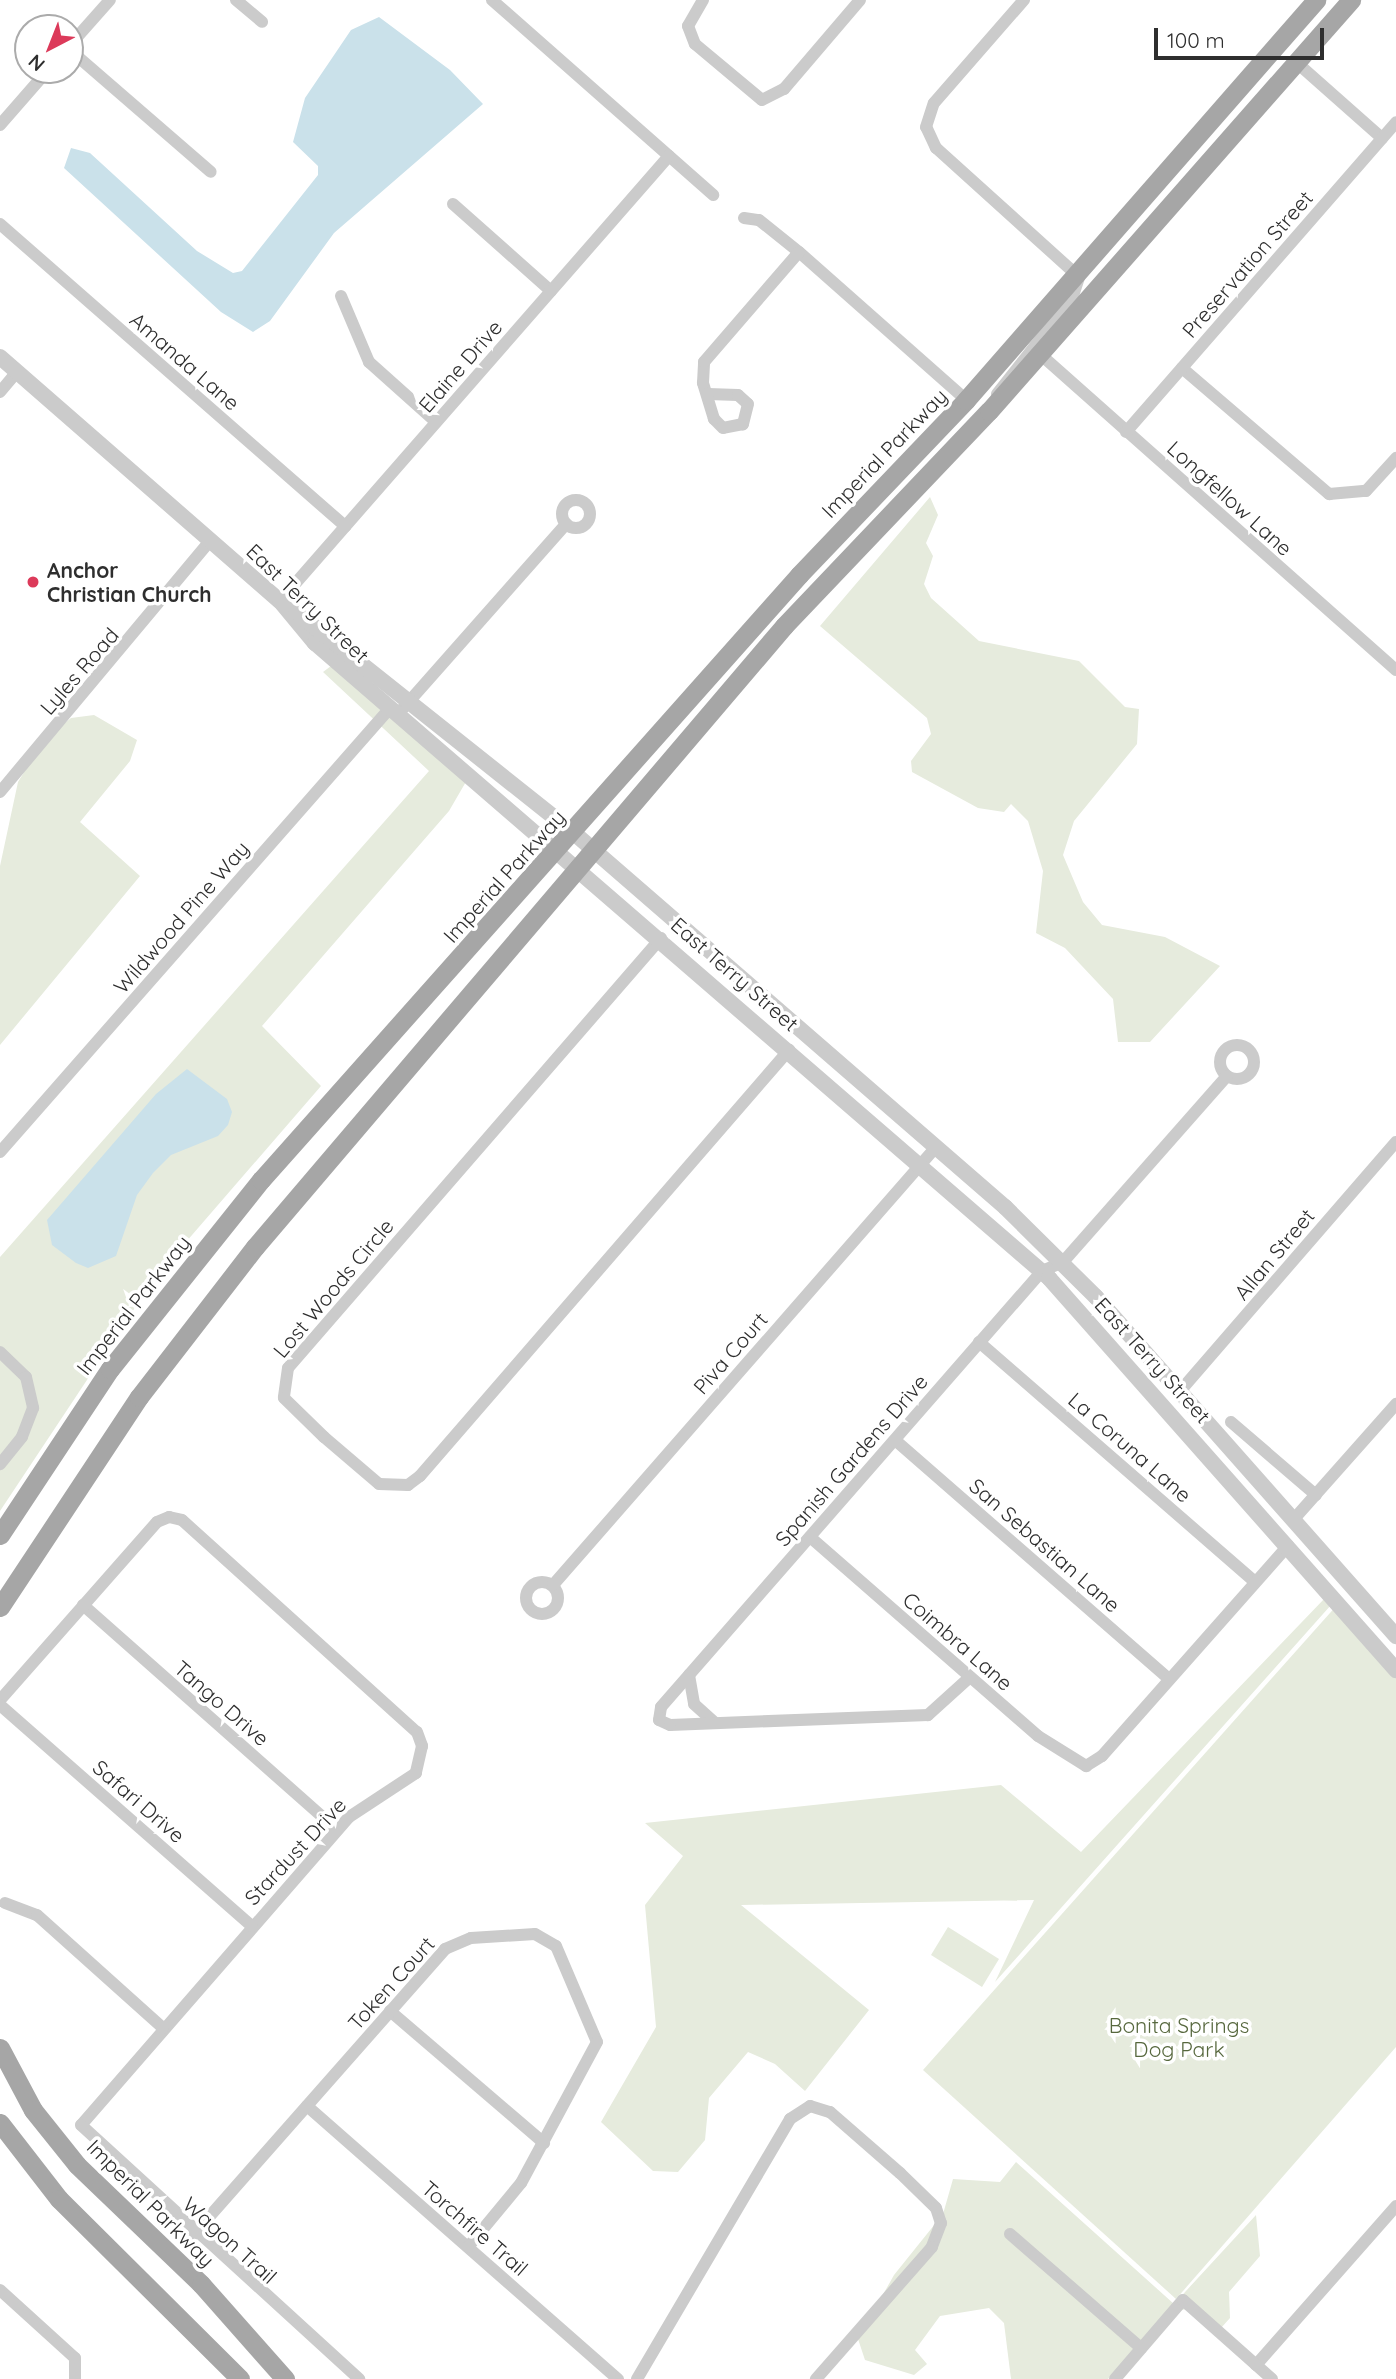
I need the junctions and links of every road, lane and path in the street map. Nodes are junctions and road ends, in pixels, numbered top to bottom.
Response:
1 (110, 0) edge
2 (236, 0) edge
3 (492, 0) edge
4 (704, 0) edge
5 (860, 0) edge
6 (1024, 0) edge
7 (1316, 0) edge
8 (1335, 0) edge
9 (1350, 0) edge
10 (262, 22) dead end
11 (84, 31) edge
12 (84, 60) edge
13 (1296, 62) junction
14 (1258, 66) junction
15 (36, 84) edge
16 (1396, 122) edge
17 (0, 125) edge
18 (1382, 138) junction
19 (669, 156) junction
20 (211, 172) dead end
21 (713, 195) dead end
22 (453, 204) dead end
23 (744, 218) dead end
24 (0, 225) edge
25 (799, 252) junction
26 (1077, 274) junction
27 (551, 291) junction
28 (341, 296) dead end
29 (1040, 354) junction
30 (0, 357) edge
31 (1182, 368) junction
32 (17, 372) junction
33 (0, 392) edge
34 (708, 394) dead end
35 (966, 400) junction
36 (989, 411) junction
37 (436, 422) junction
38 (1126, 432) junction
39 (1396, 458) edge
40 (566, 524) dead end
41 (345, 526) junction
42 (211, 540) junction
43 (280, 601) junction
44 (1396, 670) edge
45 (409, 701) junction
46 (394, 711) junction
47 (0, 792) edge
48 (574, 833) junction
49 (559, 849) junction
50 (595, 851) junction
51 (580, 868) junction
52 (661, 938) junction
53 (789, 1050) junction
54 (1227, 1076) dead end
55 (901, 1117) junction
56 (1396, 1143) edge
57 (936, 1147) junction
58 (0, 1152) edge
59 (921, 1164) junction
60 (1063, 1262) junction
61 (1042, 1271) junction
62 (979, 1342) junction
63 (0, 1352) edge
64 (1181, 1390) junction
65 (1396, 1404) edge
66 (1231, 1422) dead end
67 (895, 1440) junction
68 (0, 1464) edge
69 (1316, 1495) junction
70 (1294, 1519) junction
71 (0, 1535) edge
72 (810, 1537) junction
73 (1288, 1546) junction
74 (1255, 1581) junction
75 (553, 1585) dead end
76 (82, 1605) junction
77 (0, 1607) edge
78 (1396, 1636) edge
79 (1396, 1670) edge
80 (689, 1675) junction
81 (970, 1677) junction
82 (1169, 1679) junction
83 (0, 1700) edge
84 (0, 1705) edge
85 (715, 1723) junction
86 (337, 1830) junction
87 (5, 1903) dead end
88 (252, 1926) junction
89 (390, 2011) junction
90 (163, 2028) junction
91 (0, 2048) edge
92 (307, 2106) junction
93 (0, 2123) edge
94 (81, 2125) joint
95 (544, 2143) junction
96 (1396, 2206) edge
97 (194, 2234) junction
98 (1010, 2234) dead end
99 (468, 2248) junction
100 (0, 2290) edge
101 (1141, 2348) junction
102 (1256, 2365) junction
103 (76, 2374) edge
104 (240, 2379) edge
105 (285, 2379) edge
106 (359, 2379) edge
107 (618, 2379) edge
108 (637, 2379) edge
109 (816, 2379) edge
110 (1115, 2379) edge
111 (1272, 2379) edge

1 - 11 street
2 - 10 street
3 - 19 street
4 - 5 street
6 - 26 street
7 - 14 main road, Imperial Parkway
8 - 13 main road
9 - 13 main road, Imperial Parkway
12 - 20 street
13 - 14 main road
13 - 18 street
13 - 29 main road, Imperial Parkway
14 - 26 main road, Imperial Parkway
15 - 17 street
16 - 18 street, Preservation Street
18 - 31 street, Preservation Street
19 - 21 street
19 - 27 street, Elaine Drive
22 - 27 street
23 - 25 street
24 - 41 street, Amanda Lane
25 - 34 street
25 - 35 street
26 - 35 main road, Imperial Parkway
26 - 36 street, Imperial Parkway
27 - 37 street, Elaine Drive
28 - 37 street
29 - 36 main road, Imperial Parkway
29 - 38 street, Longfellow Lane
30 - 32 street, East Terry Street
31 - 38 street, Preservation Street
31 - 39 street
32 - 33 street
32 - 42 street, East Terry Street
35 - 48 main road, Imperial Parkway
36 - 50 main road, Imperial Parkway
37 - 41 street, Elaine Drive
38 - 44 street, Longfellow Lane
40 - 45 street, Wildwood Pine Way
41 - 43 street, Elaine Drive
42 - 43 street, East Terry Street
42 - 47 street, Lyles Road
43 - 45 street
43 - 46 street, East Terry Street
45 - 46 street, Wildwood Pine Way
45 - 48 street
46 - 49 street, East Terry Street
46 - 58 street, Wildwood Pine Way
48 - 49 main road, Imperial Parkway
48 - 50 street
49 - 51 street, East Terry Street
49 - 71 main road, Imperial Parkway
50 - 51 main road, Imperial Parkway
50 - 55 street
51 - 52 street, East Terry Street
51 - 77 main road, Imperial Parkway
52 - 53 street, East Terry Street
52 - 53 street, Lost Woods Circle
53 - 55 street
53 - 59 street, East Terry Street
54 - 60 street
55 - 57 street
56 - 64 street, Allan Street
57 - 59 street, Piva Court
57 - 60 street
59 - 61 street, East Terry Street
59 - 75 street, Piva Court
60 - 61 street
60 - 64 street
61 - 62 street, Spanish Gardens Drive
61 - 73 street, East Terry Street
62 - 67 street, Spanish Gardens Drive
62 - 74 street, La Coruna Lane
63 - 68 street
64 - 70 street
65 - 69 street
66 - 69 street
67 - 72 street, Spanish Gardens Drive
67 - 82 street, San Sebastian Lane
69 - 70 street
70 - 78 street
72 - 80 street, Spanish Gardens Drive
72 - 81 street, Coimbra Lane
73 - 74 street
73 - 79 street, East Terry Street
74 - 82 street
76 - 83 street
76 - 86 street, Tango Drive
76 - 86 street, Stardust Drive
80 - 85 street
80 - 85 street, Spanish Gardens Drive
81 - 82 street, Coimbra Lane
81 - 85 street, Spanish Gardens Drive
84 - 88 street, Safari Drive
86 - 88 street, Stardust Drive
87 - 90 street
88 - 90 street, Stardust Drive
89 - 92 street, Token Court
89 - 95 street
89 - 95 street, Token Court
90 - 94 street, Stardust Drive
91 - 105 main road, Imperial Parkway
92 - 97 street, Token Court
92 - 99 street, Torchfire Trail
93 - 104 main road
94 - 97 street, Wagon Trail
95 - 99 street, Token Court
96 - 102 street
97 - 106 street, Wagon Trail
98 - 101 street
99 - 107 street, Torchfire Trail
100 - 103 street
101 - 102 street
101 - 110 street
102 - 111 street
108 - 109 street

